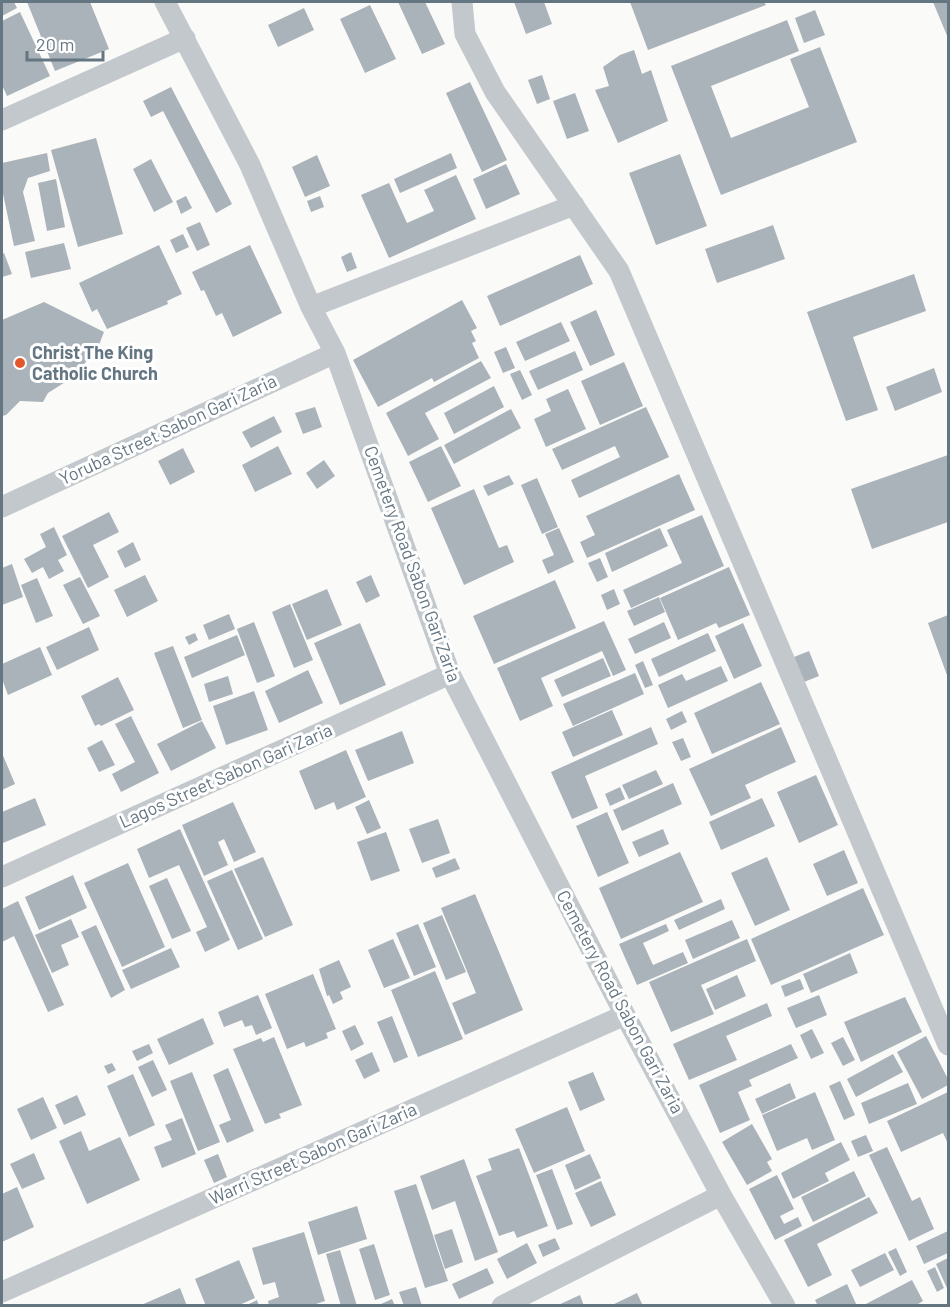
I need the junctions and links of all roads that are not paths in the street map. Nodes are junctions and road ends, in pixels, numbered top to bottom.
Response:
1 (165, 2) edge
2 (462, 2) edge
3 (185, 38) junction
4 (2, 120) edge
5 (574, 205) junction
6 (311, 307) junction
7 (335, 353) junction
8 (2, 507) edge
9 (450, 674) junction
10 (2, 877) edge
11 (625, 1015) junction
12 (948, 1045) edge
13 (721, 1195) junction
14 (2, 1292) edge
15 (502, 1305) edge
16 (785, 1305) edge

1 - 3 street, Cemetery Road Sabon Gari Zaria
2 - 5 street
3 - 4 street
3 - 6 street, Cemetery Road Sabon Gari Zaria
5 - 6 street
5 - 12 street
6 - 7 street, Cemetery Road Sabon Gari Zaria
7 - 8 street, Yoruba Street Sabon Gari Zaria
7 - 9 street, Cemetery Road Sabon Gari Zaria
9 - 10 street, Lagos Street Sabon Gari Zaria
9 - 11 street, Cemetery Road Sabon Gari Zaria
11 - 13 street, Cemetery Road Sabon Gari Zaria
11 - 14 street, Warri Street Sabon Gari Zaria
13 - 15 street
13 - 16 street, Cemetery Road Sabon Gari Zaria

